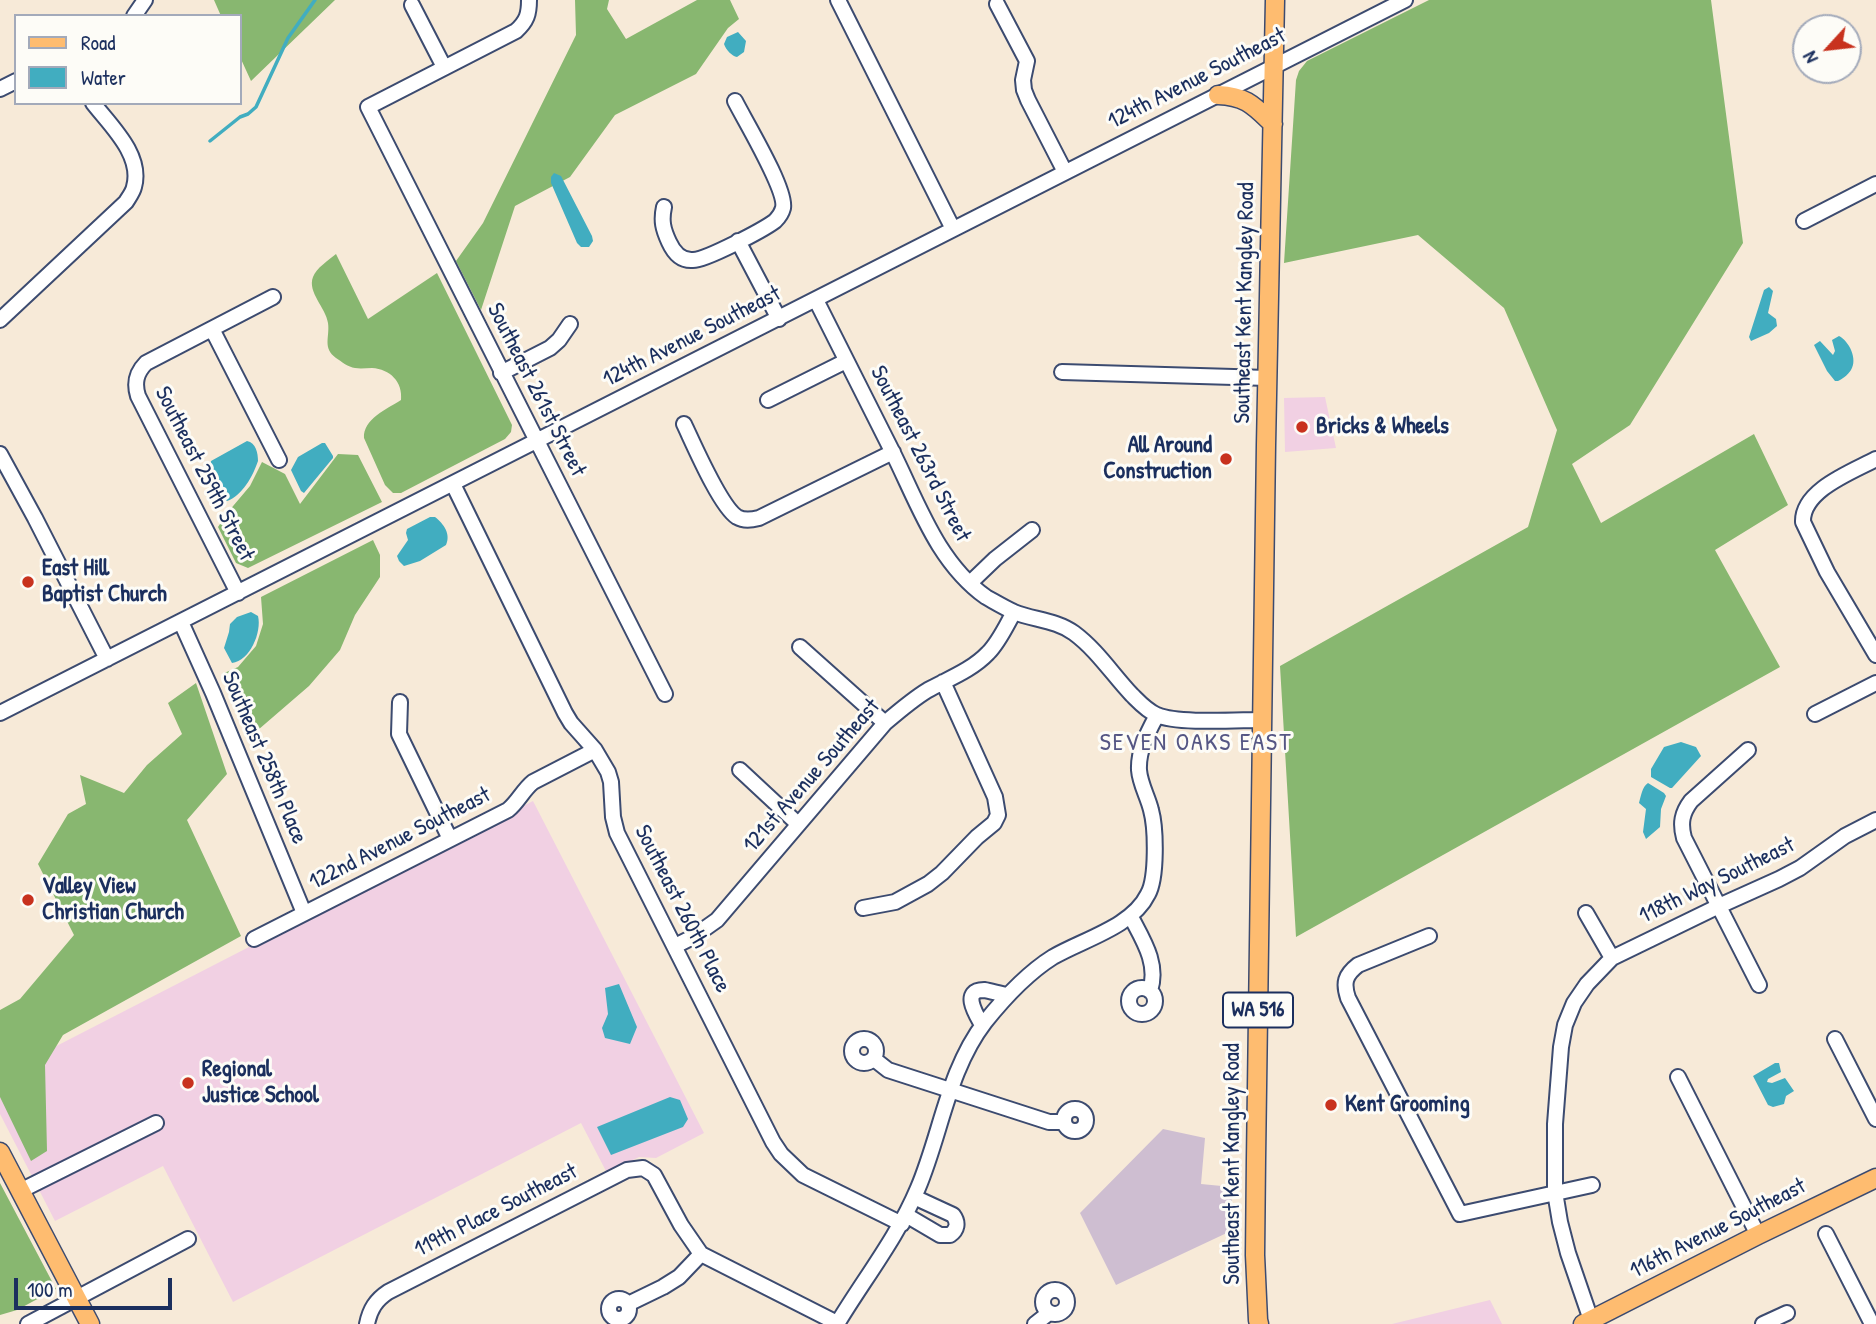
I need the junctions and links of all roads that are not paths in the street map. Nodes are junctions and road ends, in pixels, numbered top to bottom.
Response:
1 (529, 0) edge
2 (838, 0) edge
3 (1275, 0) edge
4 (1405, 0) edge
5 (998, 4) dead end
6 (412, 5) dead end
7 (1274, 67) junction
8 (444, 68) junction
9 (1218, 95) junction
10 (735, 101) dead end
11 (95, 105) edge
12 (1273, 124) junction
13 (1065, 172) junction
14 (1876, 184) edge
15 (664, 207) dead end
16 (1804, 221) dead end
17 (953, 229) junction
18 (738, 241) junction
19 (273, 298) dead end
20 (816, 300) junction
21 (779, 319) junction
22 (0, 320) edge
23 (570, 324) dead end
24 (212, 329) junction
25 (846, 360) junction
26 (1062, 372) dead end
27 (501, 373) junction
28 (1268, 378) junction
29 (768, 400) dead end
30 (684, 424) dead end
31 (536, 441) junction
32 (893, 452) junction
33 (0, 454) edge
34 (1876, 459) edge
35 (279, 460) dead end
36 (453, 484) junction
37 (1032, 530) dead end
38 (970, 583) junction
39 (238, 593) junction
40 (1014, 612) junction
41 (181, 622) junction
42 (800, 647) dead end
43 (1876, 655) edge
44 (107, 659) junction
45 (943, 682) junction
46 (1876, 683) edge
47 (665, 694) dead end
48 (400, 702) dead end
49 (0, 713) edge
50 (1815, 714) dead end
51 (1157, 715) junction
52 (1262, 720) junction
53 (885, 723) junction
54 (595, 750) junction
55 (1748, 750) dead end
56 (740, 770) dead end
57 (1876, 820) edge
58 (798, 824) junction
59 (450, 839) junction
60 (1718, 905) junction
61 (863, 908) dead end
62 (304, 913) junction
63 (1586, 913) dead end
64 (1131, 917) junction
65 (1429, 936) dead end
66 (254, 939) dead end
67 (675, 946) junction
68 (1612, 958) junction
69 (1759, 985) dead end
70 (1150, 991) dead end
71 (1007, 995) junction
72 (982, 1025) junction
73 (1835, 1039) dead end
74 (874, 1059) dead end
75 (1678, 1077) dead end
76 (950, 1091) junction
77 (1876, 1119) edge
78 (1064, 1122) dead end
79 (156, 1123) dead end
80 (0, 1152) edge
81 (1876, 1178) edge
82 (1592, 1185) dead end
83 (20, 1191) junction
84 (1555, 1192) junction
85 (914, 1197) junction
86 (904, 1220) junction
87 (1825, 1234) dead end
88 (1758, 1235) junction
89 (188, 1239) dead end
90 (701, 1254) junction
91 (77, 1299) junction
92 (628, 1304) dead end
93 (1049, 1313) dead end
94 (1787, 1313) dead end
95 (1587, 1322) edge
96 (837, 1323) edge
97 (1257, 1323) edge
98 (28, 1324) edge
99 (90, 1324) edge
100 (367, 1324) edge
101 (1035, 1324) edge
102 (1763, 1324) edge
103 (1871, 1324) edge

1 - 8 street
2 - 17 street
3 - 7 main road, Southeast Kent Kangley Road / WA 516
4 - 7 street, 124th Avenue Southeast
5 - 13 street
6 - 8 street
7 - 9 street, 124th Avenue Southeast
7 - 12 main road, Southeast Kent Kangley Road / WA 516
8 - 27 street, Southeast 261st Street
9 - 12 main road
9 - 13 street, 124th Avenue Southeast
10 - 18 street
11 - 22 street
12 - 28 main road, Southeast Kent Kangley Road / WA 516
13 - 17 street, 124th Avenue Southeast
14 - 16 street
15 - 18 street
17 - 20 street, 124th Avenue Southeast
18 - 21 street
19 - 24 street
20 - 21 street, 124th Avenue Southeast
20 - 25 street, Southeast 263rd Street
21 - 31 street, 124th Avenue Southeast
23 - 27 street
24 - 35 street
24 - 39 street, Southeast 259th Street
25 - 29 street
25 - 32 street, Southeast 263rd Street
26 - 28 street
27 - 31 street, Southeast 261st Street
28 - 52 main road, Southeast Kent Kangley Road / WA 516
30 - 32 street
31 - 36 street, 124th Avenue Southeast
31 - 47 street, Southeast 261st Street
32 - 38 street, Southeast 263rd Street
33 - 44 street
34 - 43 street
36 - 39 street, 124th Avenue Southeast
36 - 54 street, Southeast 260th Place
37 - 38 street
38 - 40 street, Southeast 263rd Street
39 - 41 street, 124th Avenue Southeast
40 - 45 street, 121st Avenue Southeast
40 - 51 street, Southeast 263rd Street
41 - 44 street, 124th Avenue Southeast
41 - 62 street, Southeast 258th Place
42 - 53 street
44 - 49 street, 124th Avenue Southeast
45 - 53 street, 121st Avenue Southeast
45 - 61 street
46 - 50 street
48 - 59 street
51 - 52 street
51 - 64 street
52 - 97 main road, Southeast Kent Kangley Road / WA 516
53 - 58 street, 121st Avenue Southeast
54 - 59 street, 122nd Avenue Southeast
54 - 67 street, Southeast 260th Place
55 - 60 street
56 - 58 street
57 - 60 street, 118th Way Southeast
58 - 67 street, 121st Avenue Southeast
59 - 62 street, 122nd Avenue Southeast
60 - 68 street, 118th Way Southeast
60 - 69 street
62 - 66 street, 122nd Avenue Southeast
63 - 68 street
64 - 70 street
64 - 71 street
65 - 84 street
67 - 86 street, Southeast 260th Place
68 - 84 street, 118th Way Southeast
71 - 72 street
71 - 72 street
72 - 76 street
73 - 77 street
74 - 76 street
75 - 88 street
76 - 78 street
76 - 85 street
79 - 83 street
80 - 83 main road
81 - 88 main road, 116th Avenue Southeast
82 - 84 street
83 - 91 main road
84 - 95 street, 118th Way Southeast
85 - 86 street
85 - 86 street, Southeast 260th Place
86 - 96 street
87 - 103 street
88 - 95 main road, 116th Avenue Southeast
89 - 91 street
90 - 92 street
90 - 96 street
90 - 100 street, 119th Place Southeast
91 - 98 street
91 - 99 main road
93 - 101 street
94 - 102 street

